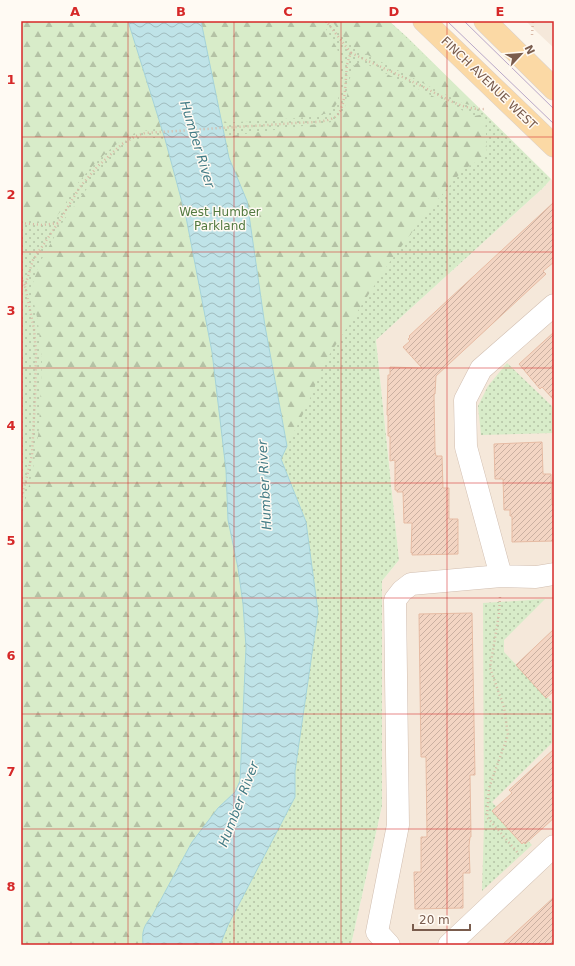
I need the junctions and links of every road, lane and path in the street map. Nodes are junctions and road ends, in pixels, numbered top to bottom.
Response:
1 (326, 21) edge
2 (424, 21) edge
3 (485, 21) edge
4 (533, 21) edge
5 (532, 35) dead end
6 (351, 53) junction
7 (554, 89) edge
8 (485, 109) dead end
9 (554, 146) edge
10 (21, 223) edge
11 (58, 223) junction
12 (21, 277) edge
13 (25, 286) junction
14 (554, 305) edge
15 (21, 501) edge
16 (554, 574) edge
17 (501, 576) junction
18 (554, 846) edge
19 (531, 867) junction
20 (389, 945) edge
21 (449, 945) edge

1 - 6 path
2 - 9 main road, FINCH AVENUE WEST
3 - 7 main road
4 - 5 path
6 - 8 path
6 - 11 path
10 - 11 path
11 - 13 path
12 - 13 path
13 - 15 path
14 - 17 lane
16 - 17 lane
17 - 19 path
17 - 20 lane
18 - 19 lane
19 - 21 lane

